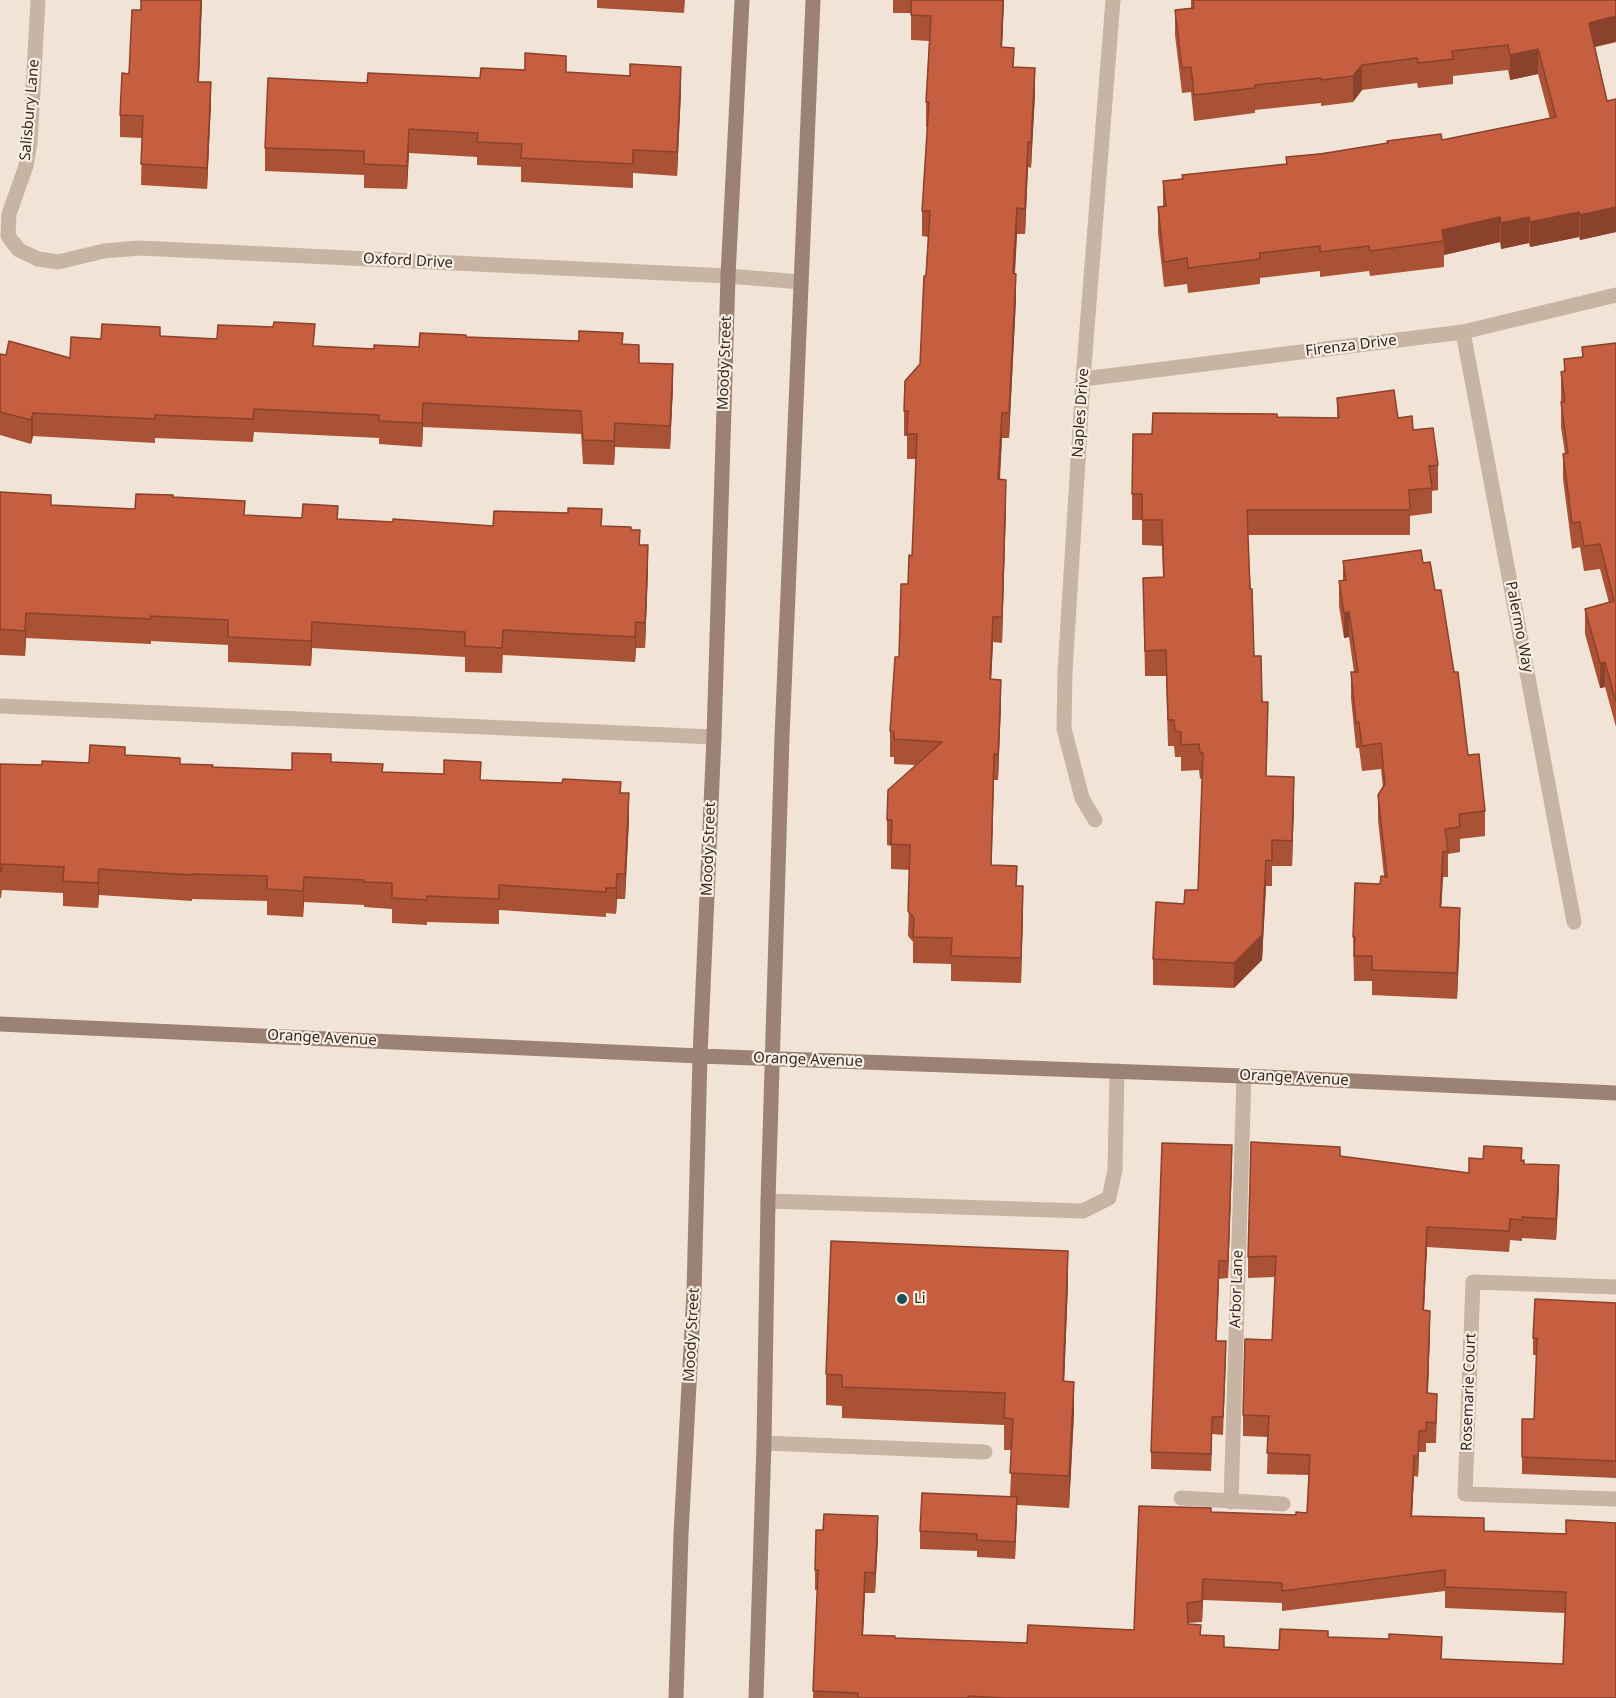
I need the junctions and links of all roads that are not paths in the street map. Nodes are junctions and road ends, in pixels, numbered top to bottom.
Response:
1 (39, 0) edge
2 (742, 0) edge
3 (813, 0) edge
4 (1113, 0) edge
5 (19, 250) joint
6 (728, 276) junction
7 (801, 282) junction
8 (1616, 295) edge
9 (1463, 332) junction
10 (1083, 379) junction
11 (0, 706) edge
12 (714, 737) junction
13 (1095, 820) dead end
14 (1574, 922) dead end
15 (0, 1023) edge
16 (700, 1056) junction
17 (774, 1059) junction
18 (1117, 1071) junction
19 (1244, 1076) junction
20 (1616, 1094) edge
21 (768, 1201) junction
22 (1616, 1287) edge
23 (764, 1443) junction
24 (985, 1452) dead end
25 (1181, 1498) dead end
26 (1616, 1499) edge
27 (1231, 1502) junction
28 (1283, 1504) dead end
29 (676, 1698) edge
30 (756, 1698) edge

1 - 5 street, Salisbury Lane
2 - 6 main road, Moody Street
3 - 7 main road
4 - 10 street, Naples Drive
5 - 6 street, Oxford Drive
6 - 7 street, Oxford Drive
6 - 12 main road, Moody Street
7 - 17 main road
8 - 9 street, Firenza Drive
9 - 10 street, Firenza Drive
9 - 14 street, Palermo Way
10 - 13 street, Naples Drive
11 - 12 street
12 - 16 main road, Moody Street
15 - 16 main road, Orange Avenue
16 - 17 main road, Orange Avenue
16 - 29 main road, Moody Street
17 - 18 main road, Orange Avenue
17 - 21 main road
18 - 19 main road, Orange Avenue
18 - 21 street
19 - 20 main road, Orange Avenue
19 - 27 street, Arbor Lane
21 - 23 main road
22 - 26 street, Rosemarie Court
23 - 24 street
23 - 30 main road
25 - 27 street
27 - 28 street

